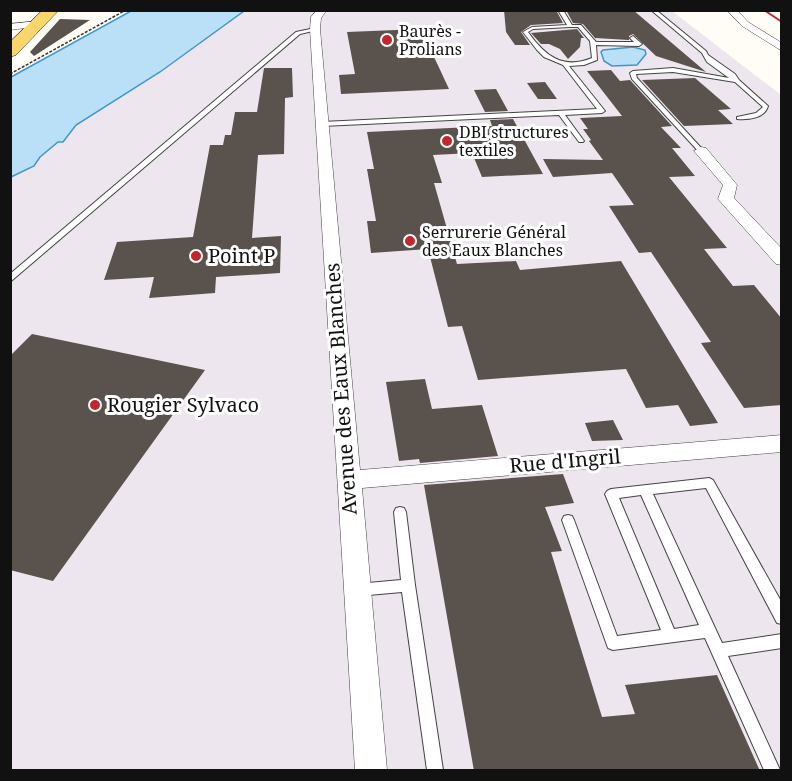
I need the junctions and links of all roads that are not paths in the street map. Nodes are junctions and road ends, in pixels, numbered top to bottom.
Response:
1 (52, 10) edge
2 (323, 10) edge
3 (560, 10) edge
4 (653, 10) edge
5 (731, 10) edge
6 (39, 24) junction
7 (570, 26) junction
8 (10, 27) edge
9 (315, 28) junction
10 (633, 38) dead end
11 (594, 43) junction
12 (782, 48) edge
13 (10, 52) edge
14 (565, 65) junction
15 (737, 81) junction
16 (561, 113) junction
17 (739, 118) dead end
18 (322, 124) junction
19 (581, 141) dead end
20 (701, 151) joint
21 (782, 260) edge
22 (10, 279) edge
23 (782, 443) edge
24 (348, 480) junction
25 (645, 490) junction
26 (400, 512) dead end
27 (568, 520) dead end
28 (408, 585) junction
29 (356, 590) junction
30 (782, 618) edge
31 (710, 632) junction
32 (670, 635) junction
33 (782, 641) edge
34 (718, 651) junction
35 (371, 771) edge
36 (435, 771) edge
37 (772, 771) edge

1 - 6 main road
2 - 9 street, Avenue des Eaux Blanches
3 - 7 lane
4 - 15 lane
5 - 12 street
6 - 8 street
6 - 13 main road
7 - 11 lane
7 - 14 lane
9 - 18 street, Avenue des Eaux Blanches
9 - 22 lane
10 - 11 lane
11 - 14 lane
14 - 16 lane
15 - 17 lane
15 - 20 lane
16 - 18 lane
16 - 19 lane
18 - 24 street, Avenue des Eaux Blanches
20 - 21 street
23 - 24 street, Rue d'Ingril
24 - 29 street, Avenue des Eaux Blanches
25 - 30 lane
25 - 31 lane
25 - 32 lane
26 - 28 lane
27 - 32 lane
28 - 29 lane
28 - 36 lane
29 - 35 street, Avenue des Eaux Blanches
31 - 32 lane
31 - 34 lane
33 - 34 lane
34 - 37 lane

